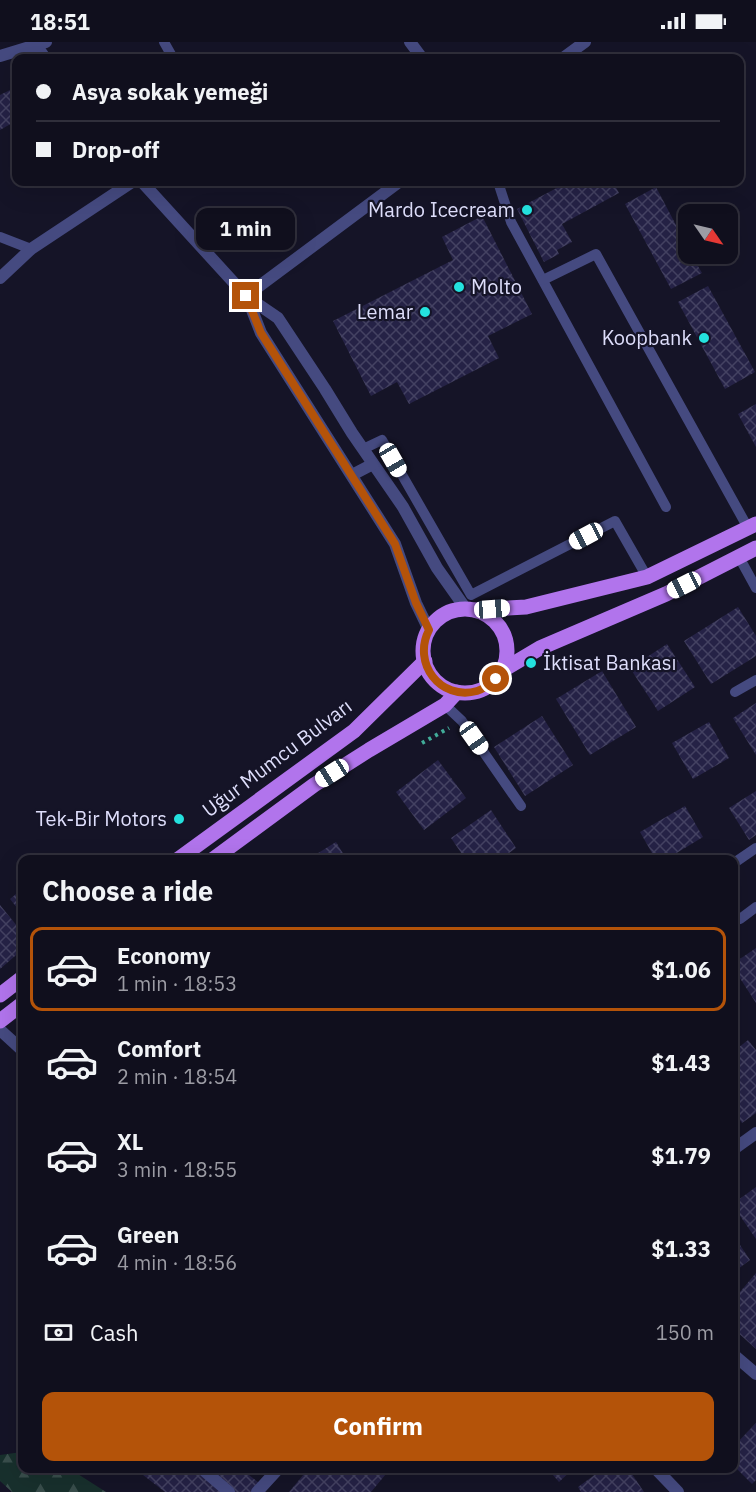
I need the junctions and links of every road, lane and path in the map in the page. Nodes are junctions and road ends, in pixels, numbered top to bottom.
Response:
1 (585, 42) edge
2 (41, 44) edge
3 (568, 54) edge
4 (0, 56) edge
5 (126, 186) edge
6 (146, 186) edge
7 (394, 186) edge
8 (499, 186) edge
9 (0, 237) edge
10 (31, 249) junction
11 (0, 278) edge
12 (543, 280) junction
13 (246, 296) junction
14 (363, 449) junction
15 (373, 464) junction
16 (352, 475) junction
17 (666, 507) dead end
18 (752, 526) edge
19 (756, 548) edge
20 (739, 557) junction
21 (647, 577) junction
22 (756, 588) edge
23 (470, 609) junction
24 (429, 630) junction
25 (424, 661) junction
26 (502, 670) junction
27 (756, 680) edge
28 (457, 692) junction
29 (735, 692) dead end
30 (445, 705) junction
31 (521, 806) dead end
32 (756, 848) edge
33 (184, 855) edge
34 (219, 855) edge
35 (738, 860) edge
36 (756, 907) edge
37 (738, 919) edge
38 (18, 981) edge
39 (0, 995) edge
40 (18, 1007) edge
41 (0, 1021) edge
42 (0, 1030) edge
43 (18, 1046) edge
44 (756, 1133) edge
45 (738, 1146) edge
46 (738, 1358) edge
47 (756, 1374) edge
48 (207, 1473) edge
49 (274, 1473) edge
50 (660, 1473) edge
51 (229, 1492) edge
52 (256, 1492) edge
53 (678, 1492) edge

1 - 3 street
2 - 4 street
5 - 10 street
6 - 13 street
7 - 13 street
8 - 12 lane
9 - 10 lane
10 - 11 street
12 - 17 lane
12 - 18 lane
13 - 14 street
13 - 16 street
14 - 15 street
14 - 21 lane
15 - 16 street
15 - 23 street
16 - 24 street
18 - 21 main road
19 - 20 main road
20 - 22 lane
20 - 26 main road
21 - 23 main road
23 - 24 main road
23 - 26 main road
24 - 25 main road
25 - 28 main road
25 - 33 main road, Uğur Mumcu Bulvarı
26 - 28 main road
27 - 29 lane
28 - 30 main road
30 - 31 lane
30 - 34 main road
32 - 35 lane
36 - 37 lane
38 - 39 main road
40 - 41 main road
42 - 43 street
44 - 45 street
46 - 47 street
48 - 51 street
49 - 52 street
50 - 53 street

